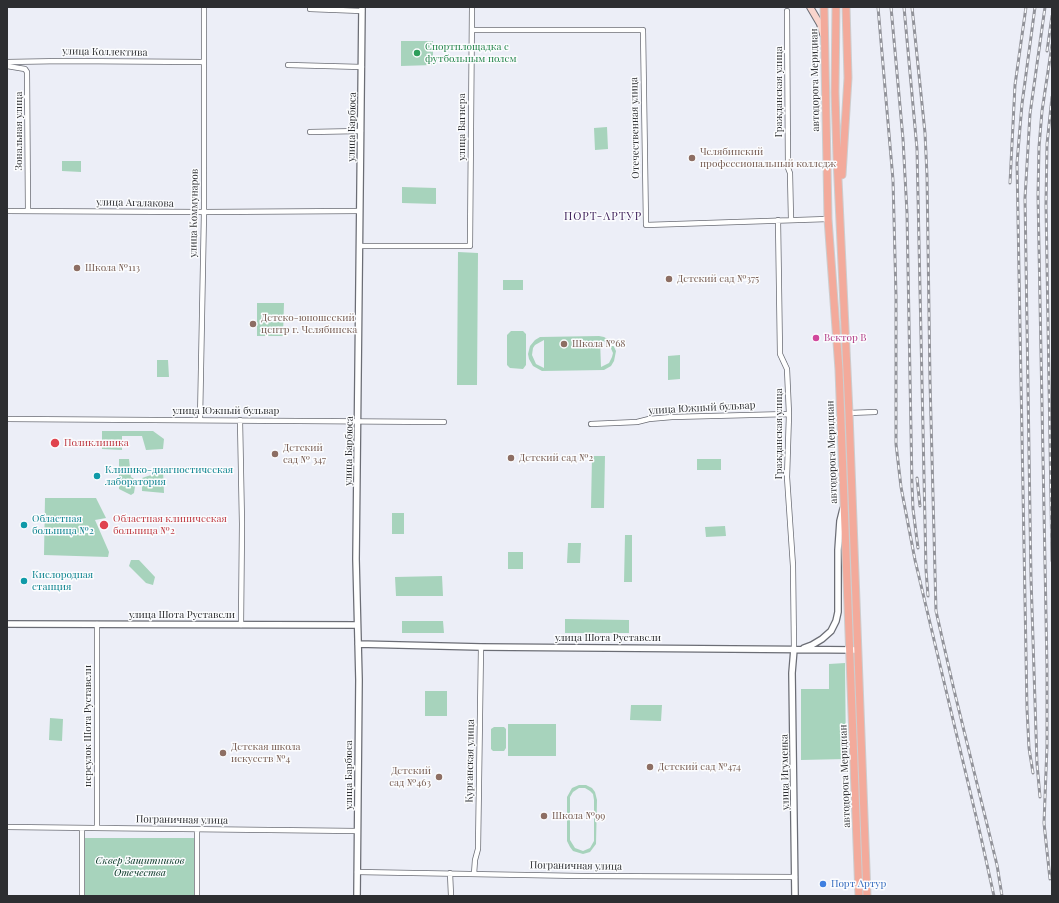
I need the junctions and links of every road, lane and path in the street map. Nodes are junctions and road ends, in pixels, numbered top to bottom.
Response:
1 (204, 7) edge
2 (472, 7) edge
3 (810, 7) edge
4 (824, 7) edge
5 (836, 7) edge
6 (846, 7) edge
7 (310, 9) dead end
8 (362, 9) edge
9 (787, 11) dead end
10 (472, 30) junction
11 (824, 39) junction
12 (7, 62) edge
13 (203, 62) junction
14 (288, 65) dead end
15 (7, 66) edge
16 (362, 67) junction
17 (361, 131) junction
18 (310, 132) dead end
19 (7, 211) edge
20 (28, 211) junction
21 (359, 211) junction
22 (204, 212) junction
23 (840, 214) junction
24 (828, 219) junction
25 (778, 220) junction
26 (791, 220) junction
27 (360, 246) junction
28 (875, 412) dead end
29 (849, 413) junction
30 (789, 414) junction
31 (7, 419) edge
32 (200, 420) junction
33 (240, 420) junction
34 (358, 422) junction
35 (444, 422) dead end
36 (591, 424) dead end
37 (844, 505) junction
38 (7, 624) edge
39 (97, 624) junction
40 (241, 625) junction
41 (357, 625) junction
42 (358, 644) junction
43 (481, 647) junction
44 (794, 649) junction
45 (800, 649) junction
46 (850, 650) junction
47 (858, 650) junction
48 (7, 827) edge
49 (82, 828) junction
50 (97, 828) junction
51 (197, 829) junction
52 (357, 831) junction
53 (357, 872) junction
54 (450, 873) junction
55 (474, 874) junction
56 (795, 877) junction
57 (82, 896) edge
58 (197, 896) edge
59 (357, 896) edge
60 (451, 896) edge
61 (795, 896) edge
62 (859, 896) edge
63 (866, 896) edge

1 - 13 street, улица Коммунаров
2 - 10 street, улица Вагнера
3 - 11 main road
4 - 11 main road, автодорога Меридиан
5 - 23 main road, автодорога Меридиан
6 - 23 main road
7 - 8 street
8 - 16 street, улица Барбюса
9 - 26 street, Гражданская улица
10 - 25 street, Отечественная улица
10 - 27 street, улица Вагнера
11 - 24 main road, автодорога Меридиан
12 - 13 street, улица Коллектива
13 - 22 street, улица Коммунаров
14 - 16 street
15 - 20 street, Зональная улица
16 - 17 street, улица Барбюса
17 - 18 street
17 - 21 street, улица Барбюса
19 - 20 street, улица Агалакова
20 - 22 street, улица Агалакова
21 - 22 street, улица Агалакова
21 - 27 street, улица Барбюса
22 - 32 street, улица Коммунаров
23 - 29 main road, автодорога Меридиан
24 - 26 street
24 - 37 main road, автодорога Меридиан
25 - 26 street
25 - 30 street, Гражданская улица
27 - 34 street, улица Барбюса
28 - 29 street
29 - 47 main road, автодорога Меридиан
30 - 36 street, улица Южный бульвар
30 - 44 street, Гражданская улица
31 - 32 street, улица Южный бульвар
32 - 33 street, улица Южный бульвар
33 - 34 street, улица Южный бульвар
33 - 40 street
34 - 35 street, улица Южный бульвар
34 - 41 street, улица Барбюса
37 - 45 street
37 - 46 main road, автодорога Меридиан
38 - 39 street, улица Шота Руставели
39 - 40 street, улица Шота Руставели
39 - 50 street, переулок Шота Руставели
40 - 41 street, улица Шота Руставели
41 - 42 street, улица Барбюса
42 - 43 street, улица Шота Руставели
42 - 52 street, улица Барбюса
43 - 44 street, улица Шота Руставели
43 - 55 street, Курганская улица
44 - 45 street, улица Шота Руставели
44 - 56 street, улица Игуменка
45 - 46 street, улица Шота Руставели
46 - 47 street, улица Шота Руставели
46 - 62 main road, автодорога Меридиан
47 - 63 main road, автодорога Меридиан
48 - 49 street, Пограничная улица
49 - 50 street, Пограничная улица
49 - 57 street
50 - 51 street, Пограничная улица
51 - 52 street, Пограничная улица
51 - 58 street
52 - 53 street, улица Барбюса
53 - 54 street, Пограничная улица
53 - 59 street, улица Барбюса
54 - 55 street, Пограничная улица
54 - 60 street
55 - 56 street, Пограничная улица
56 - 61 street, улица Игуменка

